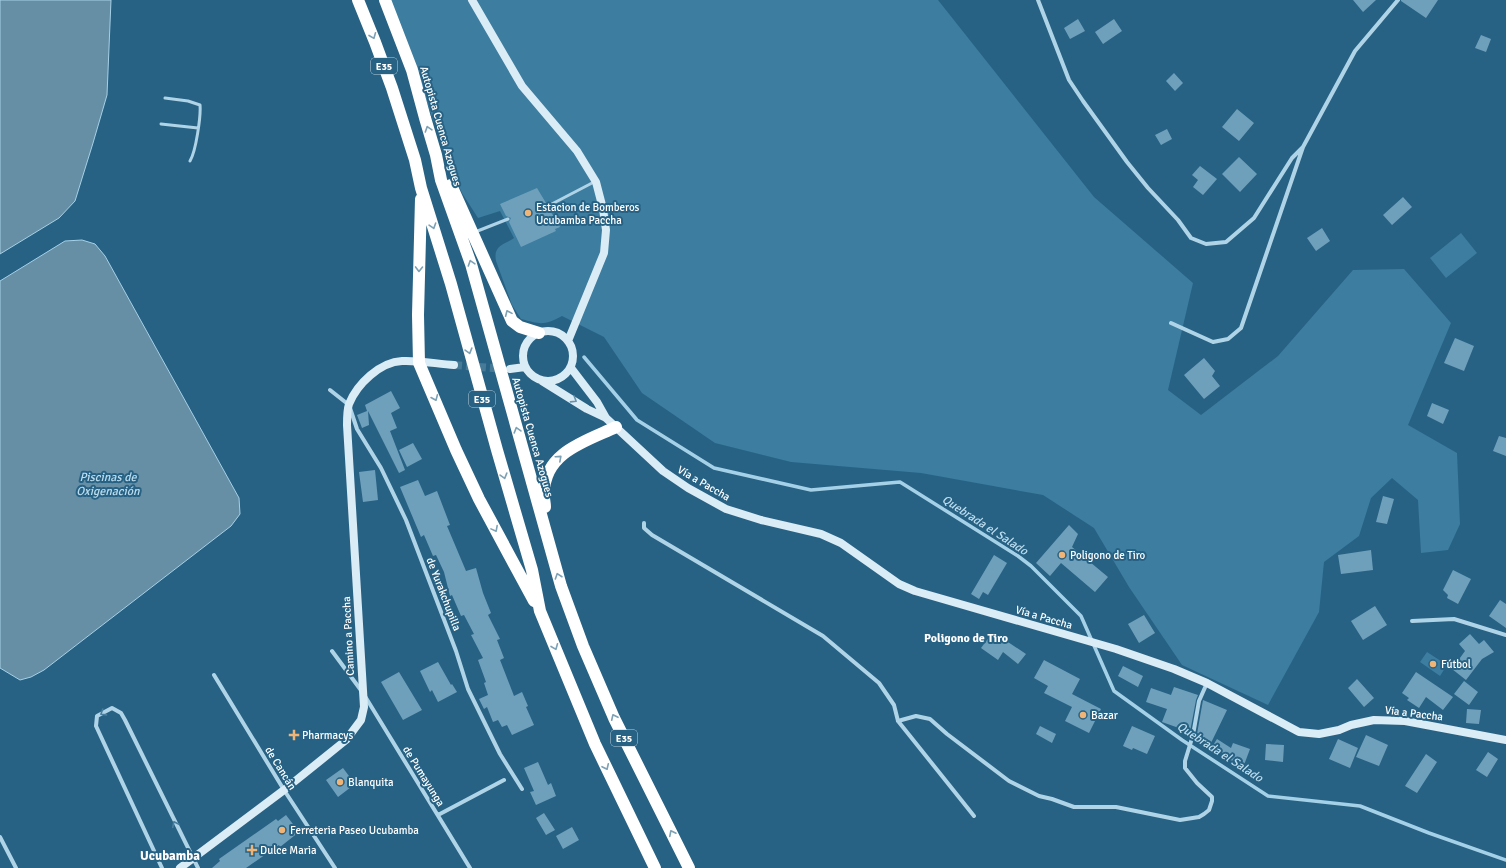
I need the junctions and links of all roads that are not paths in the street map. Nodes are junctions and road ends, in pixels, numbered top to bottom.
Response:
1 (358, 0) edge
2 (386, 0) edge
3 (472, 0) edge
4 (1038, 0) edge
5 (1398, 0) edge
6 (165, 98) dead end
7 (161, 124) dead end
8 (198, 128) junction
9 (1303, 147) junction
10 (436, 155) junction
11 (190, 161) dead end
12 (596, 182) junction
13 (421, 188) junction
14 (548, 206) dead end
15 (508, 219) dead end
16 (473, 233) junction
17 (1171, 323) dead end
18 (539, 334) junction
19 (568, 341) junction
20 (419, 363) junction
21 (454, 366) tunnel mouth
22 (526, 367) junction
23 (571, 368) junction
24 (510, 369) tunnel mouth
25 (542, 381) junction
26 (330, 390) dead end
27 (349, 405) junction
28 (606, 418) junction
29 (616, 427) junction
30 (644, 523) dead end
31 (550, 548) junction
32 (540, 611) junction
33 (1412, 620) dead end
34 (1506, 635) edge
35 (332, 652) dead end
36 (214, 675) dead end
37 (1206, 684) junction
38 (363, 693) junction
39 (898, 721) junction
40 (1506, 740) edge
41 (504, 780) dead end
42 (522, 789) dead end
43 (284, 790) junction
44 (438, 815) junction
45 (974, 816) dead end
46 (0, 837) edge
47 (192, 859) junction
48 (16, 868) edge
49 (162, 868) edge
50 (180, 868) edge
51 (198, 868) edge
52 (335, 868) edge
53 (470, 868) edge
54 (655, 868) edge
55 (689, 868) edge

1 -> 13 highway, E35
10 -> 2 highway, Autopista Cuenca Azogues / E35
3 - 12 main road
4 - 9 street
5 - 9 street
6 - 8 lane
7 - 8 lane
8 - 11 lane
9 - 17 street
10 - 16 highway
31 -> 10 highway, Autopista Cuenca Azogues / E35
12 - 14 lane
12 - 19 main road
13 -> 20 highway
13 -> 32 highway, E35
15 - 16 lane
18 -> 16 highway
18 - 19 main road
18 - 22 main road
19 - 23 main road
20 - 21 main road, Camino a Paccha
20 - 27 main road, Camino a Paccha
20 -> 32 highway
22 - 24 main road
22 - 25 main road
23 - 25 main road
23 - 28 main road, Vía a Paccha
25 -> 28 main road, Vía a Paccha
26 - 27 street
27 - 38 main road, Camino a Paccha
27 - 42 street, de Yurakchupilla
28 - 29 main road, Vía a Paccha
31 -> 29 highway
29 - 37 main road, Vía a Paccha
30 - 39 street
55 -> 31 highway, Autopista Cuenca Azogues / E35
32 -> 54 highway, E35
33 - 34 street
35 - 38 street, de Pumayunga
36 - 43 street, de Cancán
37 - 39 street
37 - 40 main road, Vía a Paccha
38 - 43 main road, Camino a Paccha
38 - 44 street, de Pumayunga
39 - 45 street
41 - 44 street
43 - 47 main road, Camino a Paccha
43 - 52 street, de Cancán
44 - 53 street, de Pumayunga
46 - 48 street
47 -> 49 street
47 - 50 main road, Camino a Paccha
47 - 51 street

